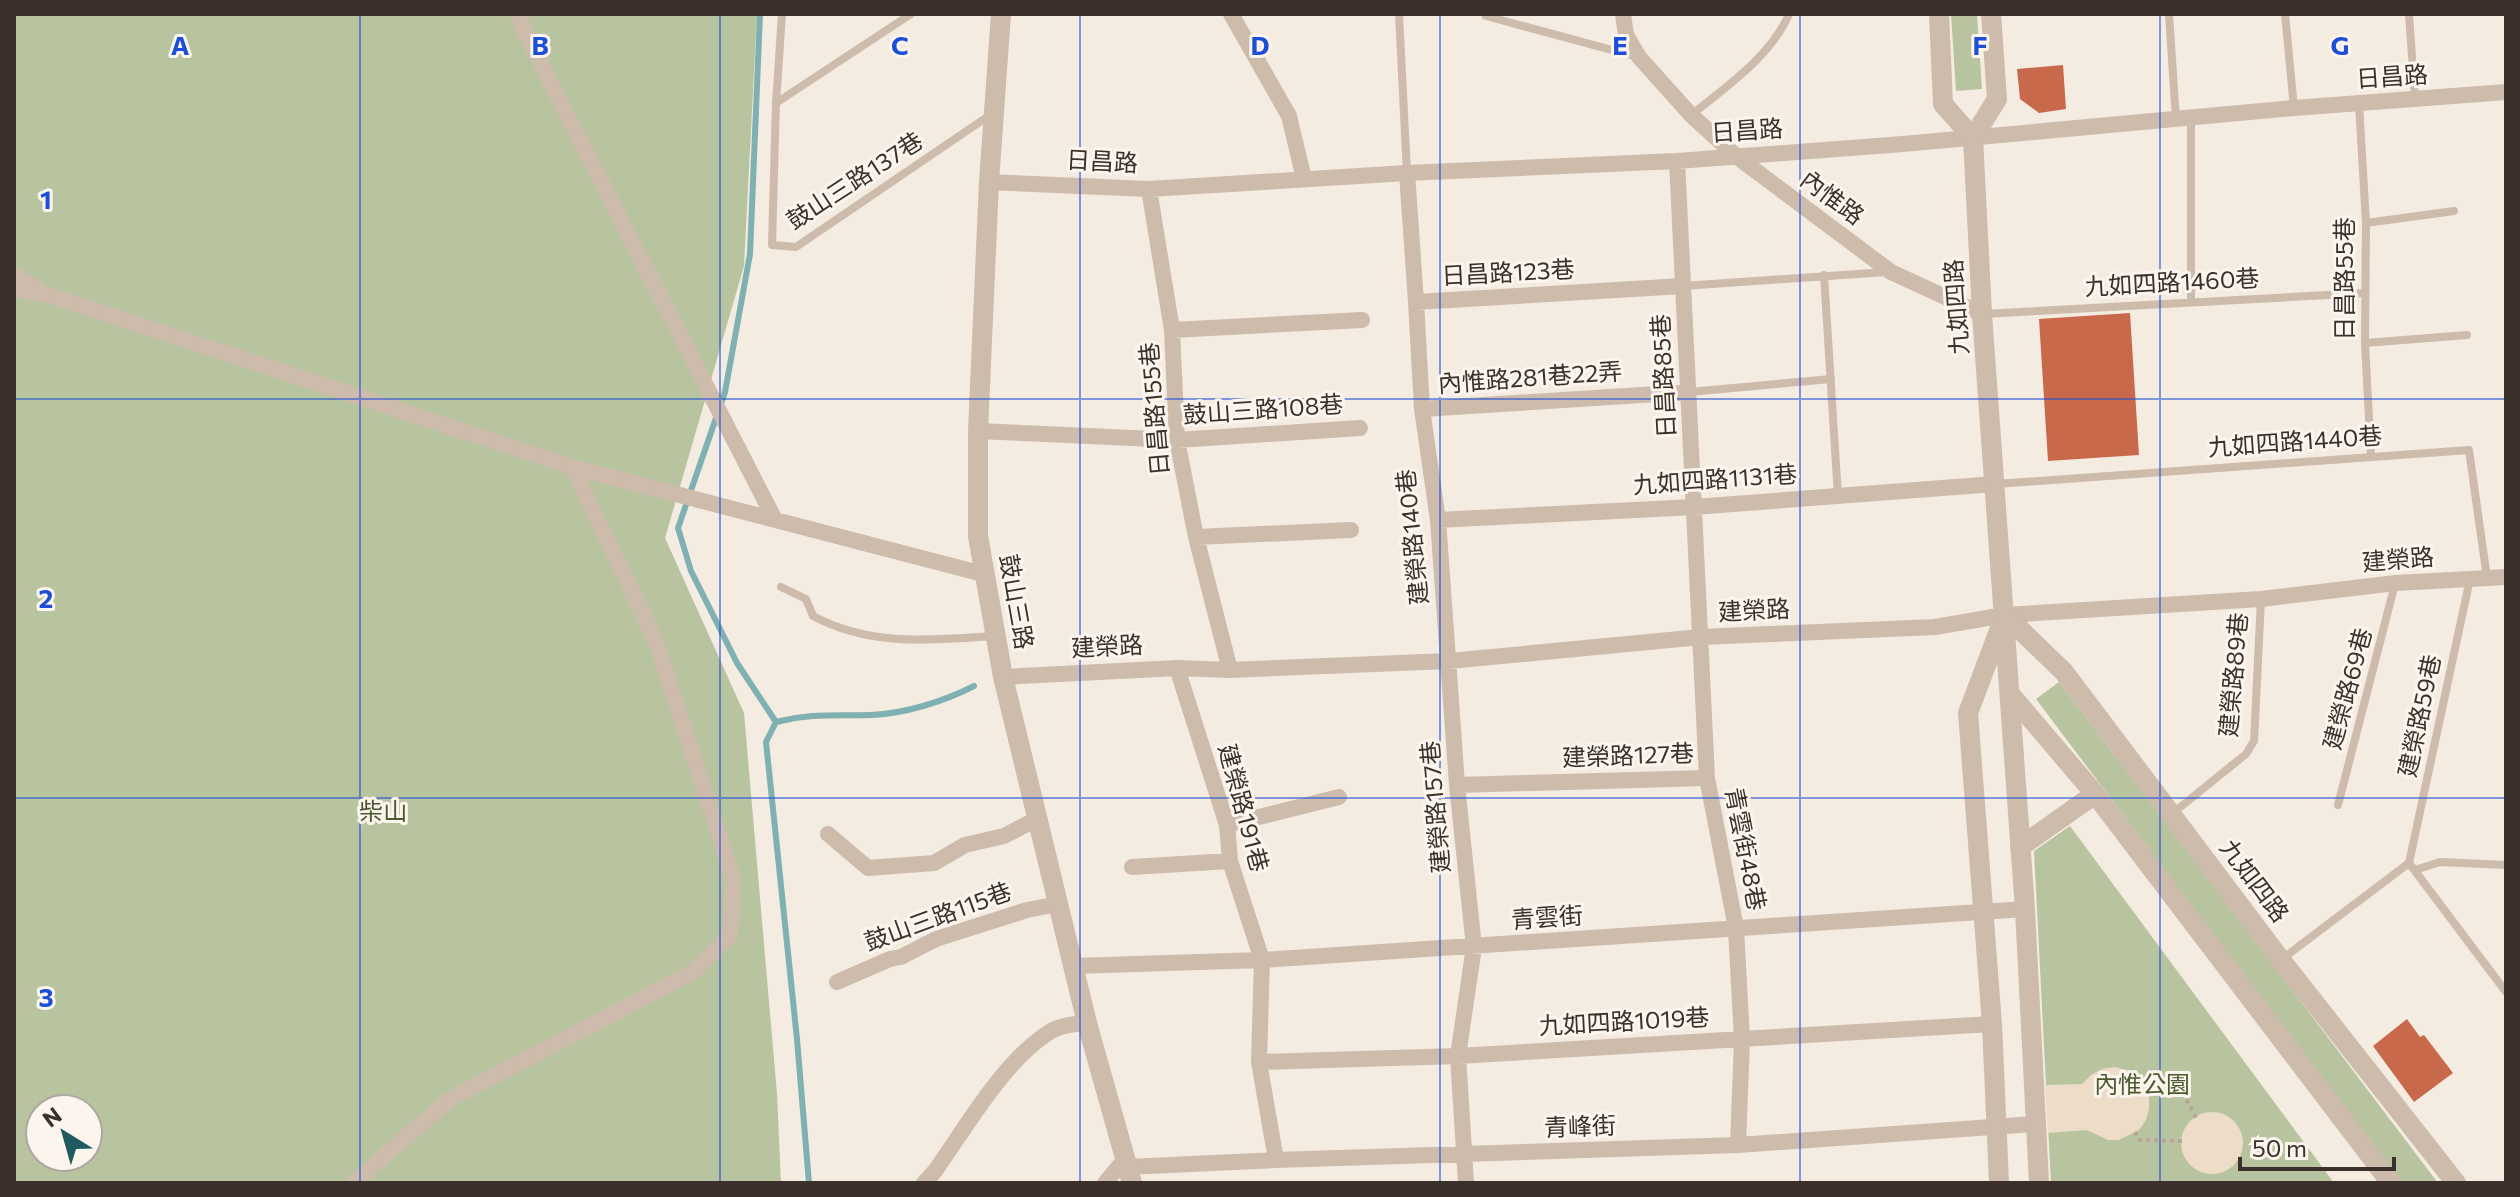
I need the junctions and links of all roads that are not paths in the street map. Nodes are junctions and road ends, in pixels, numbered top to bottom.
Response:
1 (520, 14) edge
2 (782, 14) edge
3 (911, 14) edge
4 (1001, 14) edge
5 (1231, 14) edge
6 (1399, 14) edge
7 (1623, 14) edge
8 (1789, 14) edge
9 (1939, 14) edge
10 (1991, 14) edge
11 (2169, 14) edge
12 (2285, 14) edge
13 (2409, 14) edge
14 (1486, 16) dead end
15 (1639, 57) junction
16 (2506, 92) edge
17 (2415, 100) junction
18 (776, 103) junction
19 (2359, 103) junction
20 (2294, 108) junction
21 (994, 113) junction
22 (1691, 115) junction
23 (2183, 120) junction
24 (1973, 138) junction
25 (1736, 156) junction
26 (1677, 161) junction
27 (1407, 173) junction
28 (1304, 179) junction
29 (989, 182) junction
30 (1149, 189) junction
31 (2454, 211) dead end
32 (2366, 223) junction
33 (1891, 272) junction
34 (14, 275) edge
35 (1824, 275) junction
36 (1683, 286) junction
37 (14, 289) edge
38 (2365, 293) junction
39 (46, 294) junction
40 (2191, 301) junction
41 (1416, 302) junction
42 (1982, 314) junction
43 (1362, 320) dead end
44 (1172, 330) junction
45 (2467, 335) dead end
46 (2365, 343) junction
47 (1831, 379) junction
48 (1689, 392) junction
49 (1422, 409) junction
50 (1360, 428) dead end
51 (978, 431) junction
52 (1177, 440) junction
53 (2371, 456) junction
54 (572, 467) junction
55 (1995, 484) junction
56 (1838, 496) junction
57 (1694, 507) junction
58 (775, 520) junction
59 (1438, 520) junction
60 (1351, 530) dead end
61 (1196, 537) junction
62 (983, 574) junction
63 (2506, 577) edge
64 (2478, 578) junction
65 (2396, 583) junction
66 (781, 587) dead end
67 (2261, 599) junction
68 (2005, 615) junction
69 (995, 636) junction
70 (1701, 637) junction
71 (1449, 661) junction
72 (1177, 668) junction
73 (1230, 670) junction
74 (1003, 677) junction
75 (2010, 694) junction
76 (1707, 778) junction
77 (1457, 785) junction
78 (2095, 794) junction
79 (1339, 797) dead end
80 (2338, 805) dead end
81 (2171, 814) junction
82 (1037, 819) junction
83 (1227, 825) junction
84 (828, 834) dead end
85 (2020, 847) junction
86 (1230, 861) junction
87 (2506, 865) edge
88 (2412, 866) junction
89 (1132, 867) dead end
90 (1058, 904) junction
91 (2025, 909) junction
92 (1983, 911) junction
93 (1736, 928) junction
94 (1474, 947) junction
95 (1262, 960) junction
96 (2281, 960) junction
97 (1073, 966) junction
98 (837, 982) dead end
99 (2506, 992) edge
100 (1087, 1023) junction
101 (1992, 1024) junction
102 (1742, 1040) junction
103 (1458, 1056) junction
104 (1259, 1062) junction
105 (2034, 1124) junction
106 (1995, 1125) junction
107 (1738, 1145) junction
108 (1465, 1155) junction
109 (1276, 1160) junction
110 (1128, 1170) edge
111 (353, 1183) edge
112 (924, 1183) edge
113 (1105, 1183) edge
114 (1466, 1183) edge
115 (1999, 1183) edge
116 (2039, 1183) edge
117 (2391, 1183) edge
118 (2456, 1183) edge

1 - 58 street
2 - 18 lane
3 - 18 lane
4 - 21 street, 鼓山三路
5 - 28 street
6 - 27 lane
7 - 15 street, 內惟路
8 - 22 lane
9 - 24 street
10 - 24 street
11 - 23 lane
12 - 20 lane
13 - 17 lane
14 - 15 lane
15 - 22 street, 內惟路
16 - 17 street, 日昌路
17 - 19 street, 日昌路
18 - 21 lane, 鼓山三路137巷
19 - 20 street, 日昌路
19 - 32 lane, 日昌路55巷
20 - 23 street, 日昌路
21 - 29 street, 鼓山三路
22 - 25 street, 內惟路
23 - 24 street, 日昌路
23 - 40 lane
24 - 25 street, 日昌路
24 - 42 street, 九如四路
25 - 26 street, 日昌路
25 - 33 street, 內惟路
26 - 27 street, 日昌路
26 - 36 street, 日昌路85巷
27 - 28 street, 日昌路
27 - 41 street, 日昌路123巷
28 - 30 street, 日昌路
29 - 30 street, 日昌路
29 - 51 street, 鼓山三路
30 - 44 street, 日昌路155巷
31 - 32 lane
32 - 38 lane, 日昌路55巷
33 - 35 lane
33 - 42 street, 內惟路
34 - 39 street
35 - 36 lane
35 - 47 lane
36 - 41 street, 日昌路123巷
36 - 48 street, 日昌路85巷
37 - 39 street
38 - 40 lane, 九如四路1460巷
38 - 46 lane, 日昌路55巷
39 - 54 street
40 - 42 lane, 九如四路1460巷
41 - 49 street, 建榮路140巷
42 - 55 street, 九如四路
43 - 44 street
44 - 52 street, 日昌路155巷
45 - 46 lane
46 - 53 lane, 日昌路55巷
47 - 48 lane
47 - 56 lane
48 - 49 street, 內惟路281巷22弄
48 - 57 street, 日昌路85巷
49 - 59 street, 建榮路140巷
50 - 52 street, 鼓山三路108巷
51 - 52 street, 鼓山三路108巷
51 - 62 street, 鼓山三路
52 - 61 street, 日昌路155巷
53 - 55 lane, 九如四路1440巷
53 - 64 lane, 九如四路1440巷
54 - 58 street
54 - 111 street
55 - 56 street, 九如四路1131巷
55 - 68 street, 九如四路
56 - 57 street, 九如四路1131巷
57 - 59 street, 九如四路1131巷
57 - 70 street, 日昌路85巷
58 - 62 street
59 - 71 street, 建榮路140巷
60 - 61 street
61 - 73 street, 日昌路155巷
62 - 69 street, 鼓山三路
63 - 64 street, 建榮路
64 - 65 street, 建榮路
64 - 88 lane, 建榮路59巷
65 - 67 street, 建榮路
65 - 80 lane, 建榮路69巷
66 - 69 lane
67 - 68 street, 建榮路
67 - 81 lane, 建榮路89巷
68 - 70 street, 建榮路
68 - 75 street, 九如四路
68 - 81 street, 九如四路
68 - 92 street, 九如四路
69 - 74 street, 鼓山三路
70 - 71 street, 建榮路
70 - 76 street, 建榮路127巷
71 - 73 street, 建榮路
71 - 77 street, 建榮路157巷
72 - 73 street, 建榮路
72 - 74 street, 建榮路
72 - 83 street, 建榮路191巷
74 - 82 street, 鼓山三路
75 - 78 street
75 - 85 street, 九如四路
76 - 77 street, 建榮路127巷
76 - 93 street, 青雲街48巷
77 - 94 street, 建榮路157巷
78 - 85 street
78 - 117 street
79 - 83 street
81 - 96 street, 九如四路
82 - 84 street
82 - 90 street, 鼓山三路
83 - 86 street, 建榮路191巷
85 - 91 street, 九如四路
86 - 89 street
86 - 95 street, 建榮路191巷
87 - 88 lane
88 - 96 lane
88 - 99 lane
90 - 97 street, 鼓山三路
90 - 98 street, 鼓山三路115巷
91 - 92 street, 青雲街
91 - 105 street, 九如四路
92 - 93 street, 青雲街
92 - 101 street, 九如四路
93 - 94 street, 青雲街
93 - 102 street, 青雲街48巷
94 - 95 street, 青雲街
94 - 103 street, 建榮路157巷
95 - 97 street, 青雲街
95 - 104 street, 建榮路191巷
96 - 118 street, 九如四路
97 - 100 street, 鼓山三路
100 - 110 street, 鼓山三路
100 - 112 street
101 - 102 street, 九如四路1019巷
101 - 106 street, 九如四路
102 - 103 street, 九如四路1019巷
102 - 107 street, 青雲街48巷
103 - 104 street, 九如四路1019巷
103 - 108 street, 建榮路157巷
104 - 109 street, 建榮路191巷
105 - 106 street, 青峰街
105 - 116 street, 九如四路
106 - 107 street, 青峰街
106 - 115 street, 九如四路
107 - 108 street, 青峰街
108 - 109 street, 青峰街
108 - 114 street, 建榮路157巷
109 - 110 street, 青峰街
110 - 113 street

